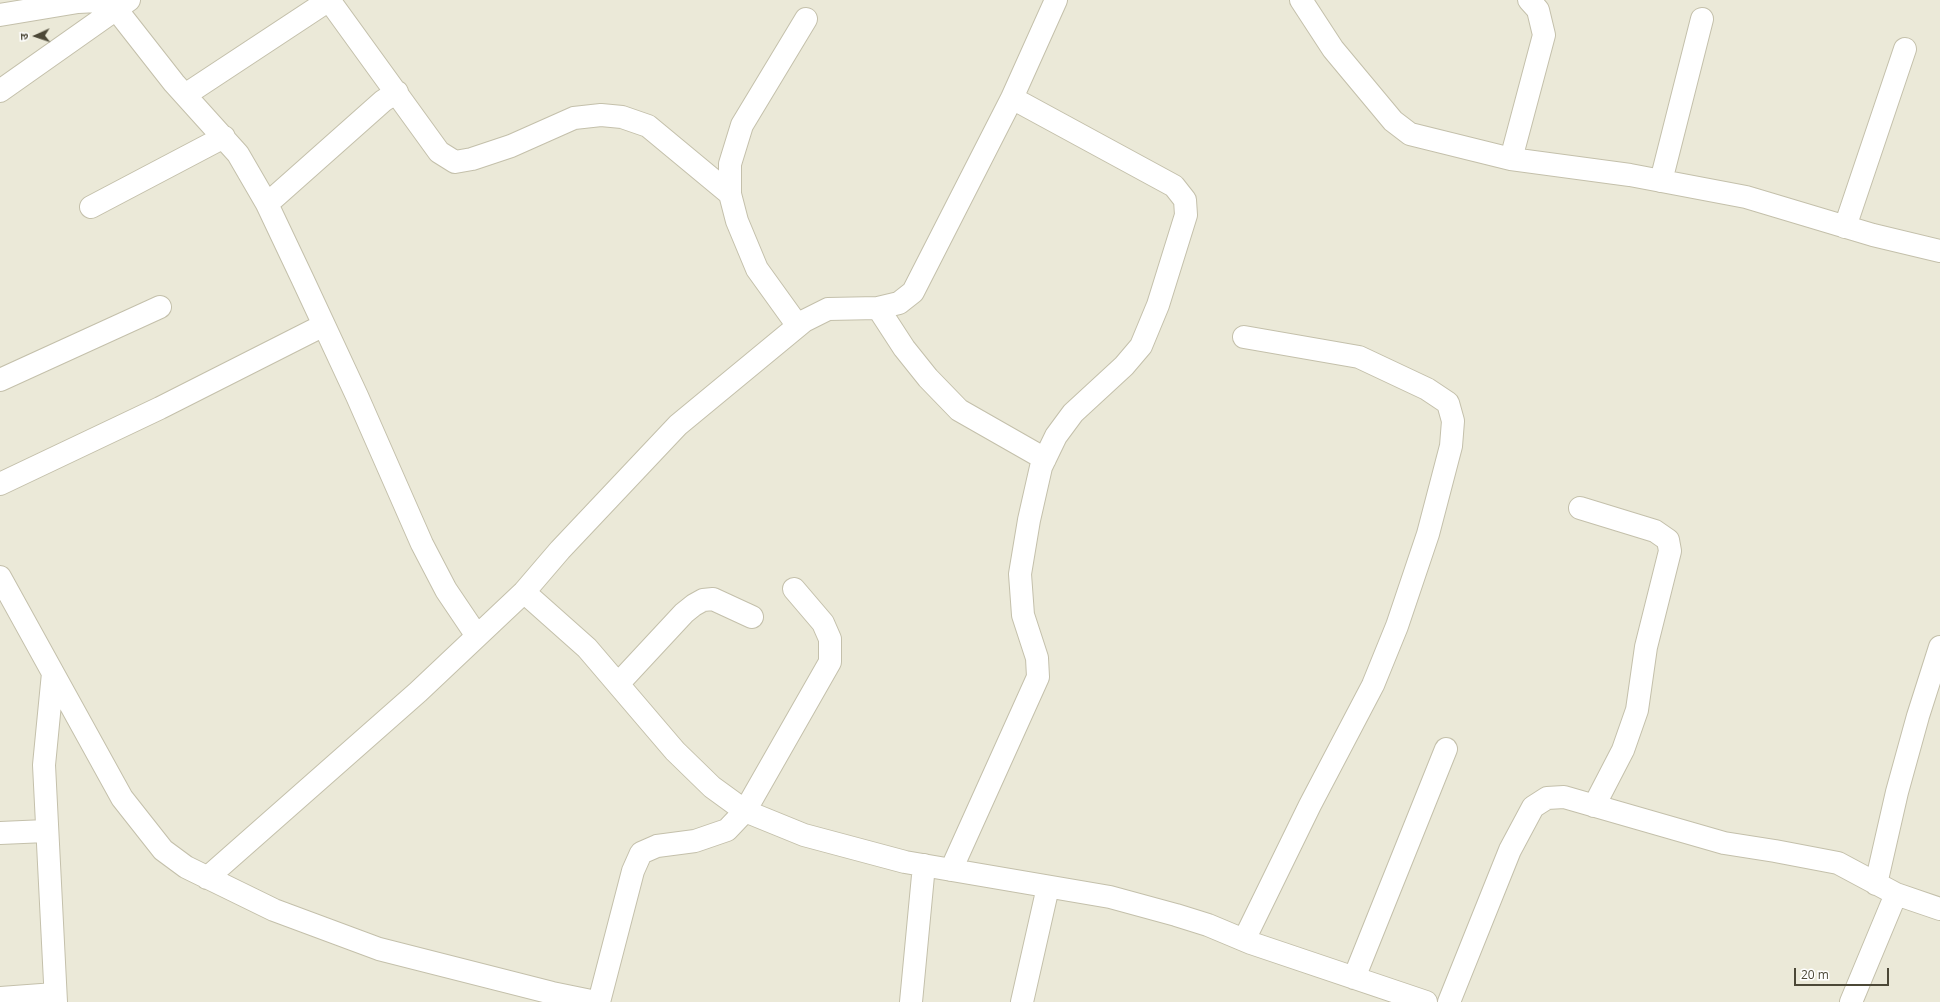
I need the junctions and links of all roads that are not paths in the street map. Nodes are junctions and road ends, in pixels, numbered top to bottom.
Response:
1 (329, 0) edge
2 (1056, 0) edge
3 (1301, 0) edge
4 (1529, 0) edge
5 (77, 1) edge
6 (123, 4) edge
7 (0, 15) edge
8 (806, 19) dead end
9 (1702, 19) dead end
10 (1905, 49) dead end
11 (0, 91) edge
12 (397, 92) junction
13 (185, 95) junction
14 (1012, 98) junction
15 (224, 137) junction
16 (1511, 158) junction
17 (1661, 181) junction
18 (730, 194) junction
19 (267, 204) junction
20 (91, 207) dead end
21 (1845, 227) junction
22 (1940, 251) edge
23 (160, 307) dead end
24 (878, 308) junction
25 (324, 325) junction
26 (798, 326) junction
27 (1244, 337) dead end
28 (0, 380) edge
29 (1045, 459) junction
30 (0, 484) edge
31 (1580, 508) dead end
32 (0, 577) edge
33 (794, 589) dead end
34 (524, 592) junction
35 (752, 617) dead end
36 (477, 636) junction
37 (1940, 647) edge
38 (52, 673) junction
39 (618, 684) junction
40 (1446, 749) dead end
41 (1594, 806) junction
42 (745, 811) junction
43 (46, 831) junction
44 (0, 833) edge
45 (924, 865) junction
46 (951, 870) junction
47 (207, 878) junction
48 (1876, 884) junction
49 (1048, 886) junction
50 (1896, 894) junction
51 (1940, 909) edge
52 (1244, 940) junction
53 (1354, 978) junction
54 (0, 998) edge
55 (55, 998) edge
56 (597, 1002) edge
57 (911, 1002) edge
58 (1022, 1002) edge
59 (1426, 1002) edge
60 (1449, 1002) edge
61 (1851, 1002) edge

1 - 12 street
1 - 13 street
2 - 14 street
3 - 16 street
4 - 16 street
5 - 6 street
5 - 7 street
6 - 11 street
6 - 13 street
8 - 18 street
9 - 17 street
10 - 21 street
12 - 18 street
12 - 19 street
13 - 15 street
14 - 24 street
14 - 29 street
15 - 19 street
15 - 20 street
16 - 17 street
17 - 21 street
18 - 26 street
19 - 25 street
21 - 22 street
23 - 28 street
24 - 26 street
24 - 29 street
25 - 30 street
25 - 36 street
26 - 34 street
27 - 52 street
29 - 46 street
31 - 41 street
32 - 38 street
33 - 42 street
34 - 36 street
34 - 39 street
35 - 39 street
36 - 47 street
37 - 48 street
38 - 43 street
38 - 47 street
39 - 42 street
40 - 53 street
41 - 48 street
41 - 60 street
42 - 45 street
42 - 56 street
43 - 44 street
43 - 55 street
45 - 46 street
45 - 57 street
46 - 49 street
47 - 56 street
48 - 50 street
49 - 52 street
49 - 58 street
50 - 51 street
50 - 61 street
52 - 53 street
53 - 59 street
54 - 55 street

